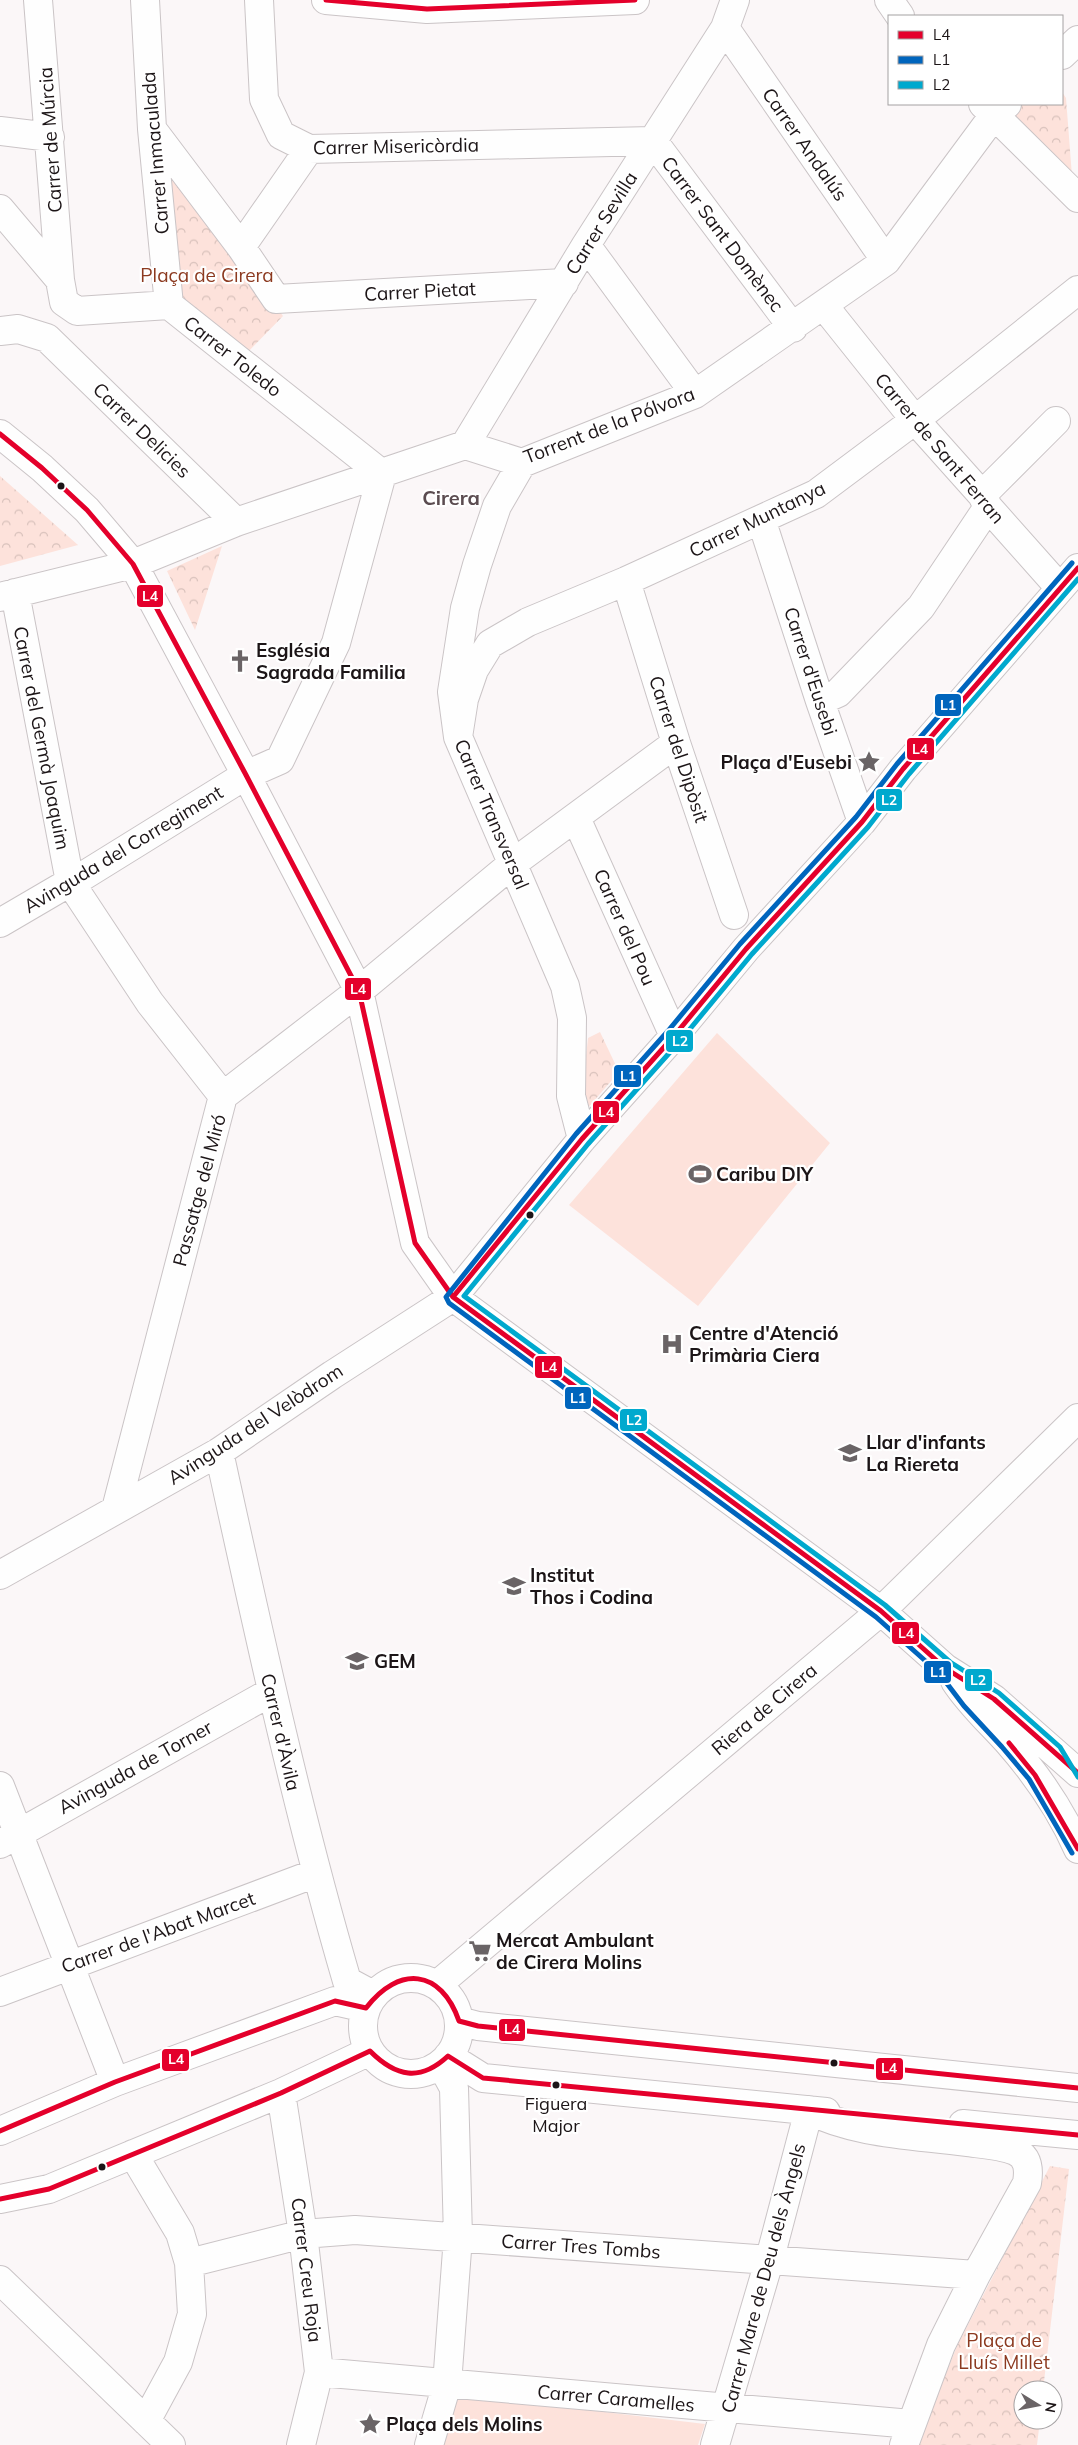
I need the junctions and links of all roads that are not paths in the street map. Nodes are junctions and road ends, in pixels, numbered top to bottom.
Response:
1 (38, 0) edge
2 (145, 0) edge
3 (259, 0) edge
4 (326, 0) edge
5 (634, 0) edge
6 (735, 0) edge
7 (889, 0) edge
8 (899, 15) edge
9 (724, 28) junction
10 (1078, 40) edge
11 (1063, 54) edge
12 (995, 107) edge
13 (152, 129) junction
14 (0, 131) edge
15 (50, 137) junction
16 (653, 141) junction
17 (309, 149) junction
18 (1078, 198) edge
19 (0, 209) edge
20 (586, 245) junction
21 (241, 247) junction
22 (886, 261) junction
23 (564, 283) junction
24 (1078, 290) edge
25 (62, 291) junction
26 (168, 305) junction
27 (824, 306) junction
28 (793, 328) junction
29 (0, 331) edge
30 (695, 394) junction
31 (915, 420) junction
32 (1056, 420) dead end
33 (0, 434) edge
34 (465, 445) junction
35 (522, 462) junction
36 (382, 474) junction
37 (985, 500) junction
38 (761, 519) junction
39 (236, 522) junction
40 (133, 564) junction
41 (1078, 568) edge
42 (626, 581) junction
43 (1060, 588) junction
44 (8, 595) edge
45 (820, 701) junction
46 (458, 737) junction
47 (676, 743) junction
48 (246, 775) junction
49 (576, 818) junction
50 (862, 822) junction
51 (512, 864) junction
52 (70, 882) junction
53 (734, 916) dead end
54 (0, 923) edge
55 (359, 991) junction
56 (674, 1036) junction
57 (224, 1096) junction
58 (582, 1139) junction
59 (453, 1297) junction
60 (1078, 1418) edge
61 (219, 1452) junction
62 (116, 1509) junction
63 (0, 1575) edge
64 (881, 1611) junction
65 (945, 1668) junction
66 (271, 1692) junction
67 (1055, 1753) junction
68 (1078, 1773) edge
69 (0, 1786) edge
70 (1078, 1792) edge
71 (9, 1838) edge
72 (1078, 1849) edge
73 (316, 1874) junction
74 (70, 1964) junction
75 (436, 1985) junction
76 (0, 1992) edge
77 (370, 2001) junction
78 (459, 2021) junction
79 (370, 2051) junction
80 (444, 2060) junction
81 (115, 2082) junction
82 (1078, 2088) edge
83 (282, 2093) junction
84 (809, 2110) junction
85 (0, 2131) edge
86 (1078, 2135) edge
87 (133, 2154) junction
88 (0, 2199) edge
89 (303, 2234) junction
90 (458, 2237) junction
91 (770, 2258) junction
92 (189, 2263) junction
93 (976, 2275) junction
94 (0, 2280) edge
95 (320, 2372) junction
96 (447, 2384) junction
97 (728, 2407) junction
98 (146, 2420) junction
99 (908, 2434) edge
100 (171, 2445) edge
101 (301, 2445) edge
102 (429, 2445) edge
103 (715, 2445) edge

1 - 15 street, Carrer de Múrcia
2 - 13 street, Carrer Inmaculada
3 - 17 street, Carrer Misericòrdia
4 - 5 street
6 - 9 street, Carrer Sevilla
7 - 8 street
9 - 16 street, Carrer Sevilla
9 - 22 street, Carrer Andalús
10 - 11 street
12 - 18 street
12 - 22 street, Torrent de la Pólvora
13 - 21 street
13 - 26 street, Carrer Inmaculada
14 - 15 street
15 - 25 street, Carrer de Múrcia
16 - 17 street, Carrer Misericòrdia
16 - 20 street, Carrer Sevilla
16 - 28 street, Carrer Sant Domènec
17 - 21 street
19 - 25 street
20 - 23 street, Carrer Sevilla
20 - 30 street
21 - 23 street, Carrer Pietat
22 - 27 street, Torrent de la Pólvora
23 - 34 street, Carrer Sevilla
24 - 31 street, Carrer Muntanya
25 - 26 street, Carrer Toledo
26 - 36 street, Carrer Toledo
27 - 28 street, Torrent de la Pólvora
27 - 31 street, Carrer de Sant Ferran
28 - 30 street, Torrent de la Pólvora
29 - 39 street, Carrer Delicies
30 - 35 street, Torrent de la Pólvora
31 - 37 street, Carrer de Sant Ferran
31 - 38 street, Carrer Muntanya
32 - 37 street
33 - 40 street
34 - 35 street, Torrent de la Pólvora
34 - 36 street
35 - 46 street, Carrer Transversal
36 - 39 street
36 - 48 street, Avinguda del Corregiment
37 - 43 street, Carrer de Sant Ferran
37 - 45 street
38 - 42 street, Carrer Muntanya
38 - 45 street, Carrer d'Eusebi
39 - 40 street
40 - 44 street
40 - 48 street
41 - 43 street, Avinguda del Velòdrom
42 - 46 street, Carrer Muntanya
42 - 47 street, Carrer del Dipòsit
43 - 50 street, Avinguda del Velòdrom
44 - 52 street, Carrer del Germà Joaquim
45 - 50 street, Carrer d'Eusebi
46 - 51 street, Carrer Transversal
47 - 49 street
47 - 53 street, Carrer del Dipòsit
48 - 52 street, Avinguda del Corregiment
48 - 55 street
49 - 51 street
49 - 56 street, Carrer del Pou
50 - 56 street, Avinguda del Velòdrom
51 - 55 street
51 - 58 street, Carrer Transversal
52 - 54 street, Avinguda del Corregiment
52 - 57 street, Passatge del Miró
55 - 57 street
55 - 59 street
56 - 58 street, Avinguda del Velòdrom
57 - 62 street, Passatge del Miró
58 - 59 street, Avinguda del Velòdrom
59 - 61 street, Avinguda del Velòdrom
59 - 64 street
60 - 64 street, Riera de Cirera
61 - 62 street, Avinguda del Velòdrom
61 - 66 street, Carrer d'Àvila
62 - 63 street, Avinguda del Velòdrom
64 - 65 street
64 - 75 street, Riera de Cirera
65 - 67 street
65 - 72 street
66 - 71 street, Avinguda de Torner
66 - 73 street, Carrer d'Àvila
67 - 68 street
67 - 70 street
69 - 71 street
71 - 74 street
73 - 74 street, Carrer de l'Abat Marcet
73 - 77 street, Carrer d'Àvila
74 - 76 street, Carrer de l'Abat Marcet
74 - 81 street
75 - 77 street
75 - 78 street
77 - 79 street
77 - 81 street
78 - 80 street
78 - 82 street
79 - 80 street
79 - 83 street
80 - 84 street
80 - 90 street
81 - 85 street
83 - 87 street
83 - 89 street, Carrer Creu Roja
84 - 86 street
84 - 91 street, Carrer Mare de Deu dels Àngels
84 - 93 street
87 - 88 street
87 - 92 street
89 - 90 street, Carrer Tres Tombs
89 - 92 street, Carrer Tres Tombs
89 - 95 street, Carrer Creu Roja
90 - 91 street, Carrer Tres Tombs
90 - 96 street
91 - 93 street, Carrer Tres Tombs
91 - 97 street, Carrer Mare de Deu dels Àngels
92 - 98 street
93 - 99 street
94 - 98 street
95 - 96 street, Carrer Caramelles
95 - 101 street, Carrer Creu Roja
96 - 97 street, Carrer Caramelles
96 - 102 street
97 - 99 street, Carrer Caramelles
97 - 103 street, Carrer Mare de Deu dels Àngels
98 - 100 street

